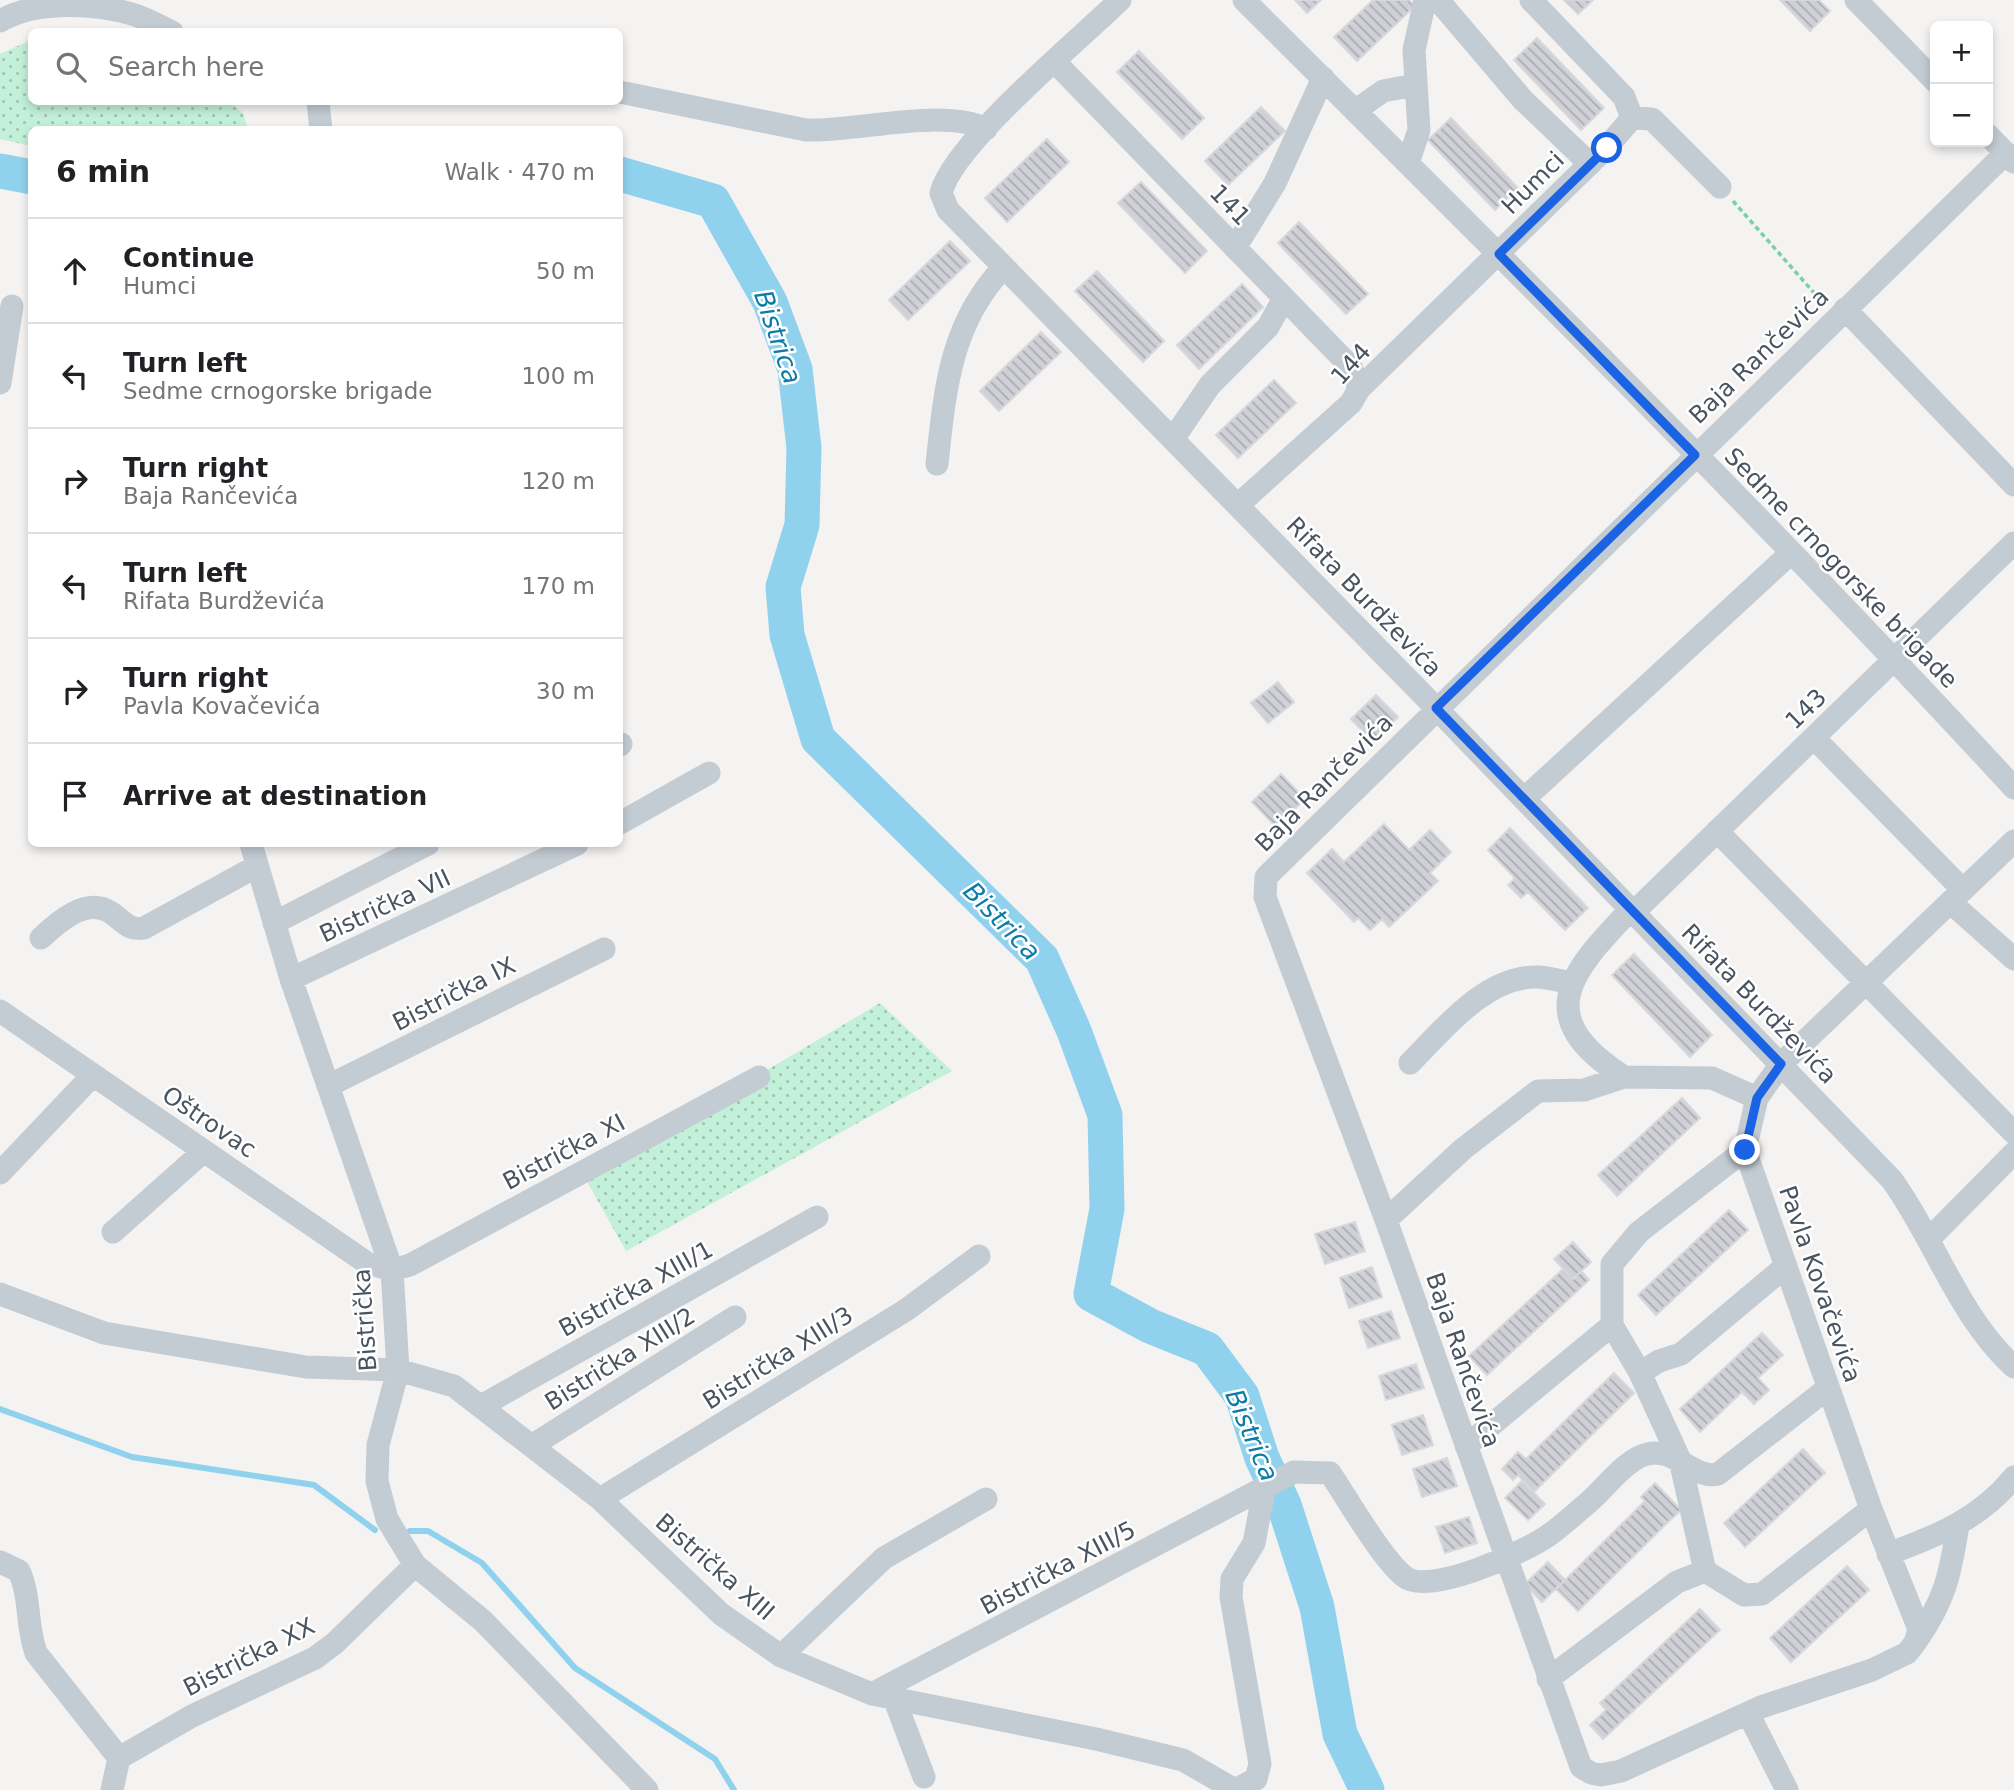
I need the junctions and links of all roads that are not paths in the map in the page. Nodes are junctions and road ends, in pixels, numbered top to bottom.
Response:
1 (1244, 0) edge
2 (1425, 0) edge
3 (1438, 0) edge
4 (1531, 0) edge
5 (1856, 0) edge
6 (1116, 2) edge
7 (0, 21) edge
8 (163, 28) edge
9 (1055, 62) junction
10 (1930, 76) edge
11 (1323, 78) junction
12 (1415, 85) junction
13 (623, 93) edge
14 (318, 105) edge
15 (1355, 111) junction
16 (1632, 118) junction
17 (321, 126) edge
18 (986, 129) junction
19 (1993, 140) edge
20 (2010, 157) edge
21 (1408, 163) junction
22 (1590, 164) junction
23 (1720, 187) road end
24 (1235, 248) junction
25 (1499, 254) junction
26 (1004, 267) junction
27 (1284, 298) junction
28 (15, 307) edge
29 (1841, 313) junction
30 (0, 383) edge
31 (1359, 389) junction
32 (1172, 439) junction
33 (1695, 455) junction
34 (937, 464) dead end
35 (2014, 485) edge
36 (1238, 505) junction
37 (2014, 543) edge
38 (1791, 553) junction
39 (1895, 659) junction
40 (1436, 708) junction
41 (1814, 738) junction
42 (709, 773) dead end
43 (2014, 788) edge
44 (1524, 799) junction
45 (623, 821) edge
46 (1717, 831) junction
47 (2014, 841) edge
48 (252, 847) edge
49 (422, 847) edge
50 (571, 847) edge
51 (257, 866) junction
52 (1957, 896) junction
53 (1633, 910) junction
54 (274, 923) junction
55 (41, 938) dead end
56 (604, 949) dead end
57 (2014, 959) edge
58 (291, 979) junction
59 (1867, 982) junction
60 (1572, 984) junction
61 (0, 1011) edge
62 (1410, 1063) dead end
63 (1781, 1064) junction
64 (93, 1075) junction
65 (759, 1077) dead end
66 (1624, 1077) junction
67 (328, 1086) junction
68 (1757, 1098) junction
69 (2014, 1133) edge
70 (1745, 1150) junction
71 (204, 1151) junction
72 (2014, 1153) edge
73 (0, 1173) edge
74 (817, 1217) dead end
75 (1386, 1220) junction
76 (113, 1232) dead end
77 (1929, 1240) junction
78 (979, 1256) dead end
79 (1786, 1266) junction
80 (392, 1270) junction
81 (0, 1294) edge
82 (735, 1317) dead end
83 (1612, 1325) junction
84 (2014, 1367) edge
85 (398, 1370) junction
86 (1640, 1373) junction
87 (1828, 1388) junction
88 (481, 1406) junction
89 (533, 1445) junction
90 (1466, 1446) junction
91 (1680, 1460) junction
92 (2014, 1477) edge
93 (1265, 1485) junction
94 (600, 1499) junction
95 (986, 1499) dead end
96 (1871, 1509) junction
97 (1958, 1525) junction
98 (1888, 1554) junction
99 (1506, 1559) junction
100 (0, 1562) edge
101 (415, 1565) junction
102 (1705, 1571) junction
103 (1917, 1636) junction
104 (781, 1656) junction
105 (1548, 1679) junction
106 (883, 1696) junction
107 (1748, 1713) junction
108 (119, 1758) junction
109 (924, 1777) dead end
110 (1595, 1777) edge
111 (112, 1790) edge
112 (647, 1790) edge
113 (1235, 1790) edge
114 (1787, 1790) edge

1 - 11 street, Sedme crnogorske brigade
2 - 12 street
3 - 22 street
4 - 16 street
5 - 10 street
6 - 9 street, Rifata Burdževića
7 - 8 street
9 - 18 street, Rifata Burdževića
9 - 24 street, 141
11 - 15 street, Sedme crnogorske brigade
11 - 24 street
12 - 15 street
12 - 21 street
13 - 18 street
14 - 17 street
15 - 21 street, Sedme crnogorske brigade
16 - 22 street, Humci
16 - 23 street
18 - 26 street, Rifata Burdževića
19 - 20 street
20 - 29 street, Baja Rančevića
21 - 25 street, Sedme crnogorske brigade
22 - 25 street, Humci
24 - 27 street, 141
25 - 31 street, 144
25 - 33 street, Sedme crnogorske brigade
26 - 32 street, Rifata Burdževića
26 - 34 street
27 - 31 street, 141
27 - 32 street
28 - 30 street
29 - 33 street, Baja Rančevića
29 - 35 street
31 - 36 street, 144
32 - 36 street, Rifata Burdževića
33 - 38 street, Sedme crnogorske brigade
33 - 40 street, Baja Rančevića
36 - 40 street, Rifata Burdževića
37 - 39 street, 143
38 - 39 street, Sedme crnogorske brigade
38 - 44 street
39 - 41 street, 143
39 - 43 street, Sedme crnogorske brigade
40 - 44 street, Rifata Burdževića
40 - 75 street, Baja Rančevića
41 - 46 street, 143
41 - 52 street
42 - 45 street
44 - 53 street, Rifata Burdževića
46 - 53 street, 143
46 - 59 street
47 - 52 street
48 - 51 street, Bistrička
49 - 54 street
50 - 58 street, Bistrička VII
51 - 54 street, Bistrička
51 - 55 street
52 - 57 street
52 - 59 street
53 - 60 street, 143
53 - 63 street, Rifata Burdževića
54 - 58 street, Bistrička
56 - 67 street, Bistrička IX
58 - 67 street, Bistrička
59 - 63 street
59 - 69 street
60 - 62 street
60 - 66 street
61 - 64 street, Oštrovac
63 - 68 street
63 - 77 street, Rifata Burdževića
64 - 71 street, Oštrovac
64 - 73 street
65 - 80 street, Bistrička XI
66 - 68 street
66 - 75 street
67 - 80 street, Bistrička
68 - 70 street
70 - 79 street, Pavla Kovačevića
70 - 83 street
71 - 76 street
71 - 80 street, Oštrovac
72 - 77 street
74 - 88 street, Bistrička XIII/1
75 - 90 street, Baja Rančevića
77 - 84 street, Rifata Burdževića
78 - 94 street, Bistrička XIII/3
79 - 86 street
79 - 87 street, Pavla Kovačevića
80 - 85 street, Bistrička
81 - 85 street, Bistrička XIII
82 - 89 street, Bistrička XIII/2
83 - 86 street
83 - 90 street
85 - 88 street, Bistrička XIII
85 - 101 street, Bistrička
86 - 91 street
87 - 91 street
87 - 96 street, Pavla Kovačevića
88 - 89 street, Bistrička XIII
89 - 94 street, Bistrička XIII
90 - 99 street, Baja Rančevića
91 - 99 street
91 - 102 street
92 - 97 street
93 - 99 street, Bistrička XIII/5
93 - 106 street, Bistrička XIII/5
93 - 113 street, Bistrička XIII
94 - 104 street, Bistrička XIII
95 - 104 street
96 - 98 street, Pavla Kovačevića
96 - 102 street
97 - 98 street
97 - 103 street
98 - 103 street, Pavla Kovačevića
99 - 105 street, Baja Rančevića
100 - 108 street
101 - 108 street, Bistrička XX
101 - 112 street, Bistrička
102 - 105 street
103 - 107 street
104 - 106 street, Bistrička XIII
105 - 110 street, Baja Rančevića
106 - 109 street
106 - 113 street, Bistrička XIII
107 - 110 street
107 - 114 street
108 - 111 street

